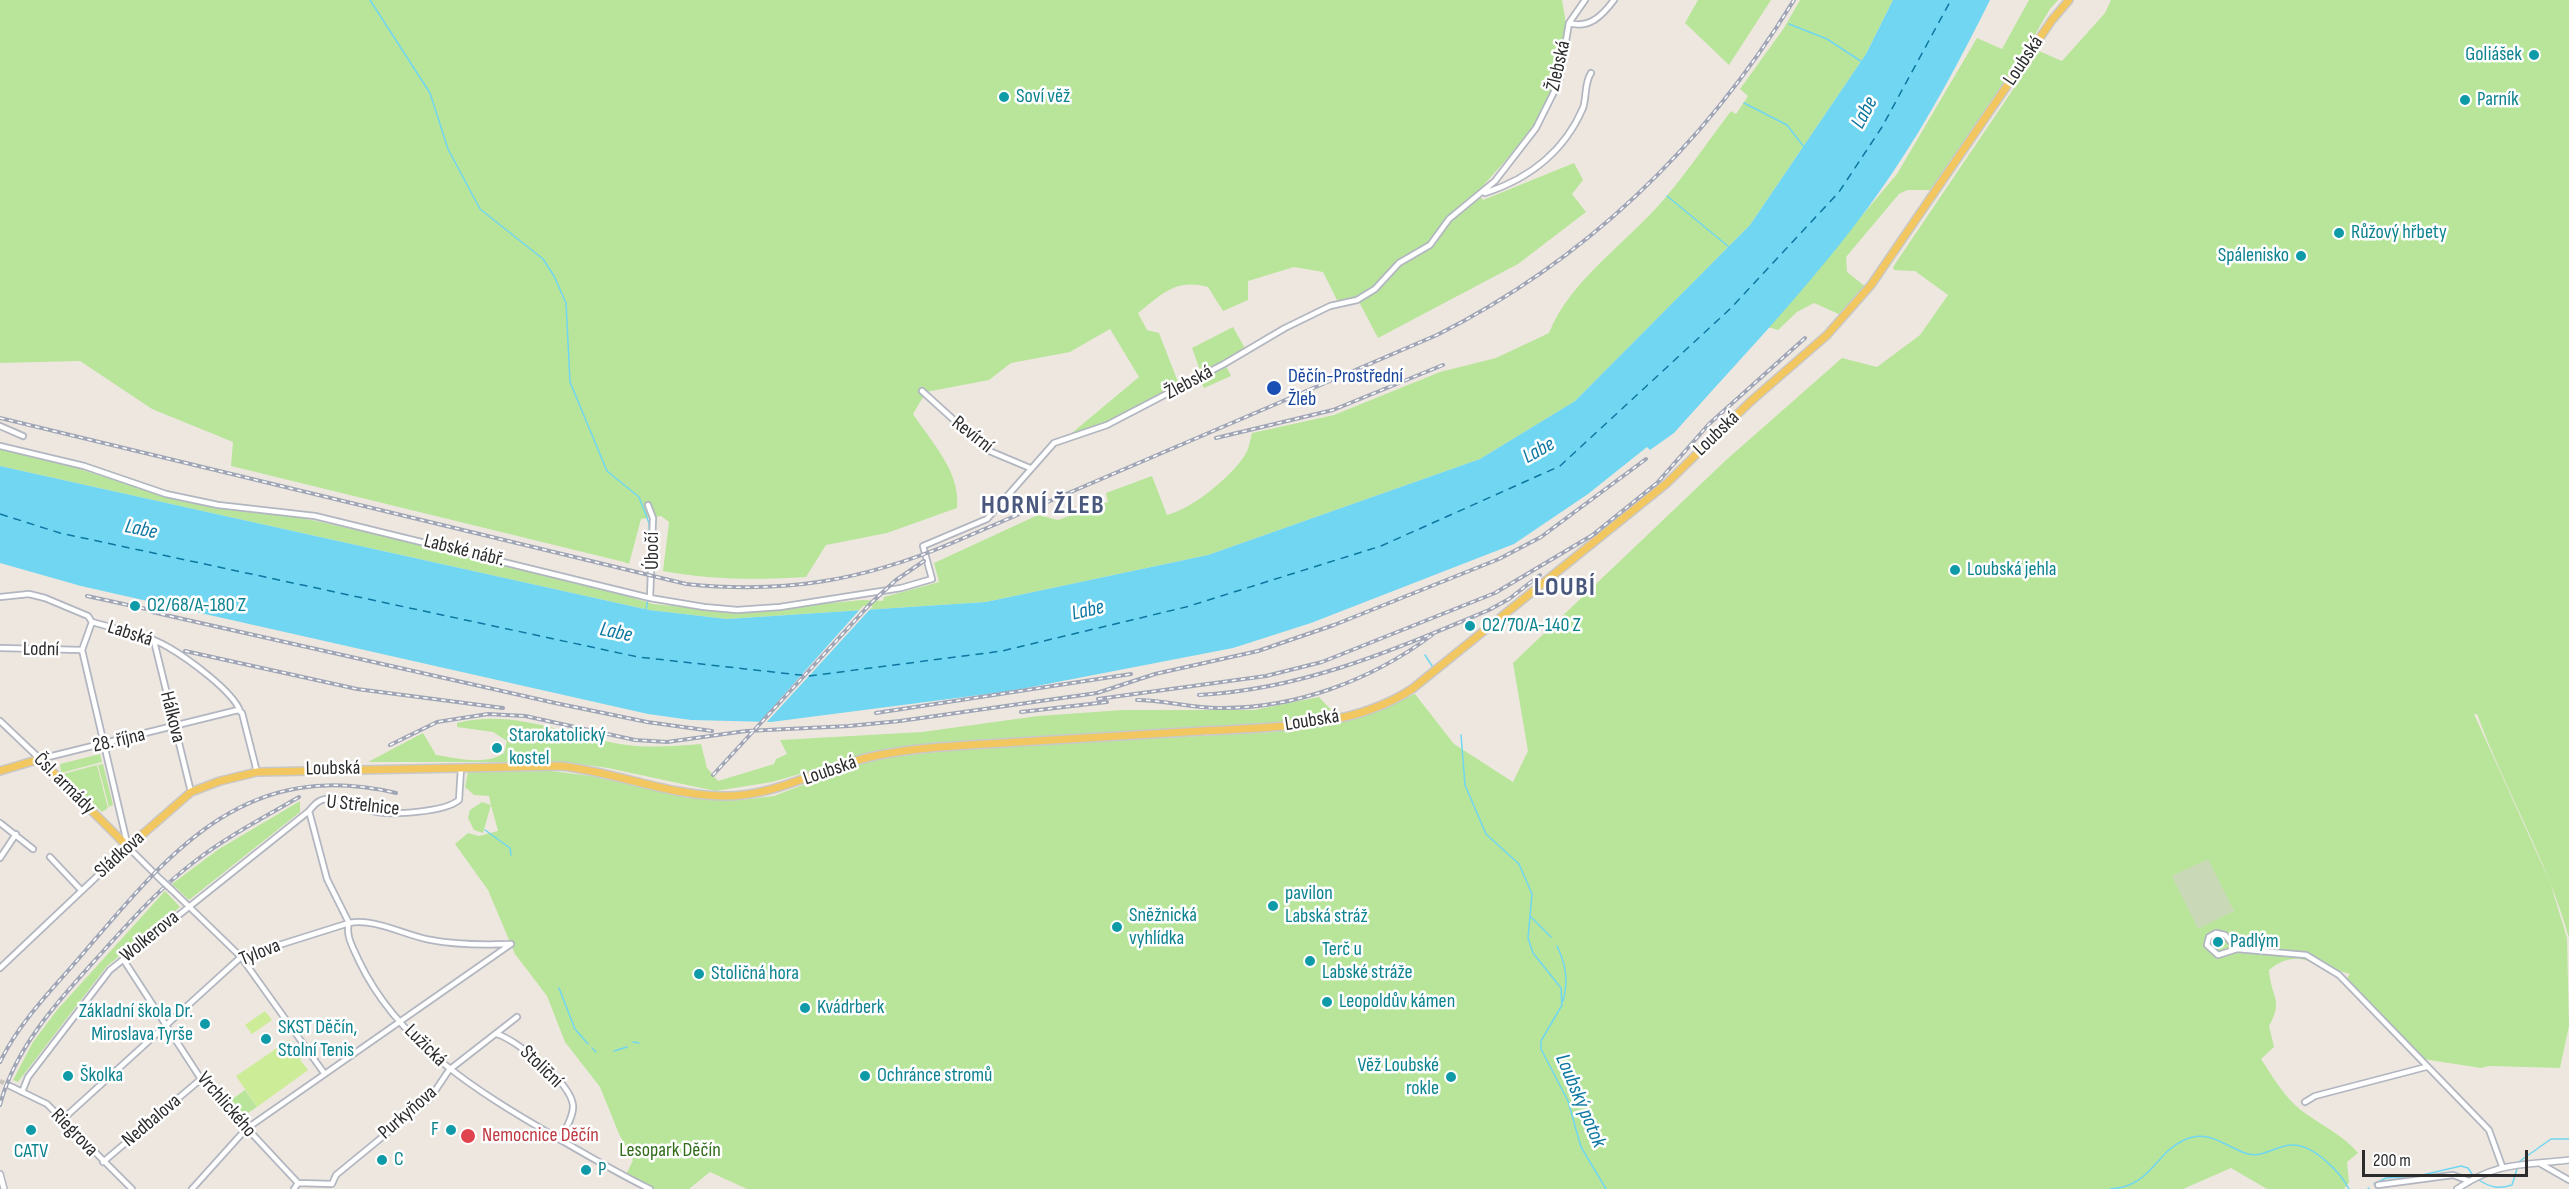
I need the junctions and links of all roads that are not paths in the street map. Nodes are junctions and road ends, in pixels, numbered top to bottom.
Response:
1 (1585, 0) edge
2 (1614, 0) edge
3 (2069, 0) edge
4 (1569, 23) junction
5 (1591, 73) dead end
6 (1482, 194) junction
7 (922, 391) dead end
8 (0, 426) edge
9 (22, 436) dead end
10 (0, 446) edge
11 (1030, 468) junction
12 (648, 505) dead end
13 (932, 579) joint
14 (0, 597) edge
15 (650, 598) junction
16 (92, 622) junction
17 (154, 641) junction
18 (0, 648) edge
19 (82, 650) junction
20 (239, 711) junction
21 (0, 721) edge
22 (174, 728) junction
23 (104, 744) junction
24 (40, 759) junction
25 (460, 768) junction
26 (0, 771) edge
27 (257, 772) junction
28 (191, 792) junction
29 (309, 811) junction
30 (0, 823) edge
31 (15, 834) junction
32 (128, 847) junction
33 (33, 849) dead end
34 (50, 857) dead end
35 (0, 858) edge
36 (81, 890) junction
37 (188, 906) junction
38 (349, 923) junction
39 (2237, 949) junction
40 (241, 957) junction
41 (123, 959) junction
42 (0, 968) edge
43 (517, 1017) dead end
44 (400, 1021) junction
45 (167, 1026) junction
46 (497, 1034) junction
47 (2426, 1067) junction
48 (449, 1070) junction
49 (324, 1073) junction
50 (201, 1079) junction
51 (10, 1086) tunnel mouth
52 (22, 1092) junction
53 (2305, 1102) dead end
54 (63, 1119) junction
55 (246, 1129) junction
56 (560, 1140) junction
57 (2569, 1160) edge
58 (103, 1162) junction
59 (2541, 1164) junction
60 (2502, 1166) junction
61 (0, 1174) edge
62 (2569, 1180) edge
63 (2469, 1181) junction
64 (298, 1183) junction
65 (2378, 1185) dead end
66 (331, 1186) edge
67 (4, 1189) edge
68 (132, 1189) edge
69 (192, 1189) edge
70 (294, 1189) edge
71 (650, 1189) edge
72 (2457, 1189) edge

1 - 4 street, Žlebská
2 - 4 street, Žlebská
3 - 25 main road, Loubská
4 - 6 street, Žlebská
5 - 6 street, Žlebská
6 - 11 street, Žlebská
7 - 11 street, Revírní
8 - 9 street
10 - 15 street, Labské nábř.
11 - 13 street, Žlebská
12 - 15 street, Úbočí
13 - 15 street, Labské nábř.
14 - 16 street, Labská
16 - 17 street, Labská
16 - 19 street
17 - 20 street, Labská
17 - 22 street, Hálkova
18 - 19 street, Lodní
19 - 23 street
20 - 22 street, 28. října
20 - 27 street, Labská
21 - 24 street, Čsl. armády
22 - 23 street, 28. října
22 - 28 street, Hálkova
23 - 24 street, 28. října
23 - 32 street
24 - 26 main road, 28. října
24 - 32 main road, Čsl. armády
25 - 27 main road, Loubská
25 - 29 street, U Střelnice
27 - 28 main road, Sládkova
28 - 32 main road, Sládkova
29 - 37 street, Wolkerova
29 - 38 street, Lužická
30 - 31 street
31 - 33 street
31 - 35 street
32 - 36 street, Sládkova
32 - 37 street, bridge
34 - 36 street
36 - 42 street, Sládkova
37 - 40 street
37 - 41 street, Wolkerova
38 - 40 street, Tylova
38 - 44 street, Lužická
38 - 44 street, Tylova
39 - 39 street
39 - 47 street
40 - 45 street, Tylova
40 - 49 street
41 - 45 street, Vrchlického
41 - 52 street, Wolkerova
43 - 46 street, Purkyňova
44 - 48 street, Lužická
44 - 49 street
45 - 50 street, Vrchlického
45 - 54 street, Tylova
46 - 48 street, Purkyňova
46 - 56 street, Stoliční
47 - 53 street
47 - 60 street
48 - 56 street, Lužická
48 - 66 street, Purkyňova
49 - 55 street
50 - 55 street, Vrchlického
50 - 58 street, Nedbalova
51 - 52 street, Riegrova
52 - 54 street, Riegrova
54 - 58 street, Riegrova
55 - 64 street, Vrchlického
55 - 69 street
56 - 71 street, Lužická
57 - 59 street
58 - 68 street, Riegrova
59 - 60 street
59 - 62 street
60 - 63 street
61 - 67 street
63 - 65 street
63 - 72 street
64 - 66 street, Purkyňova
64 - 70 street

